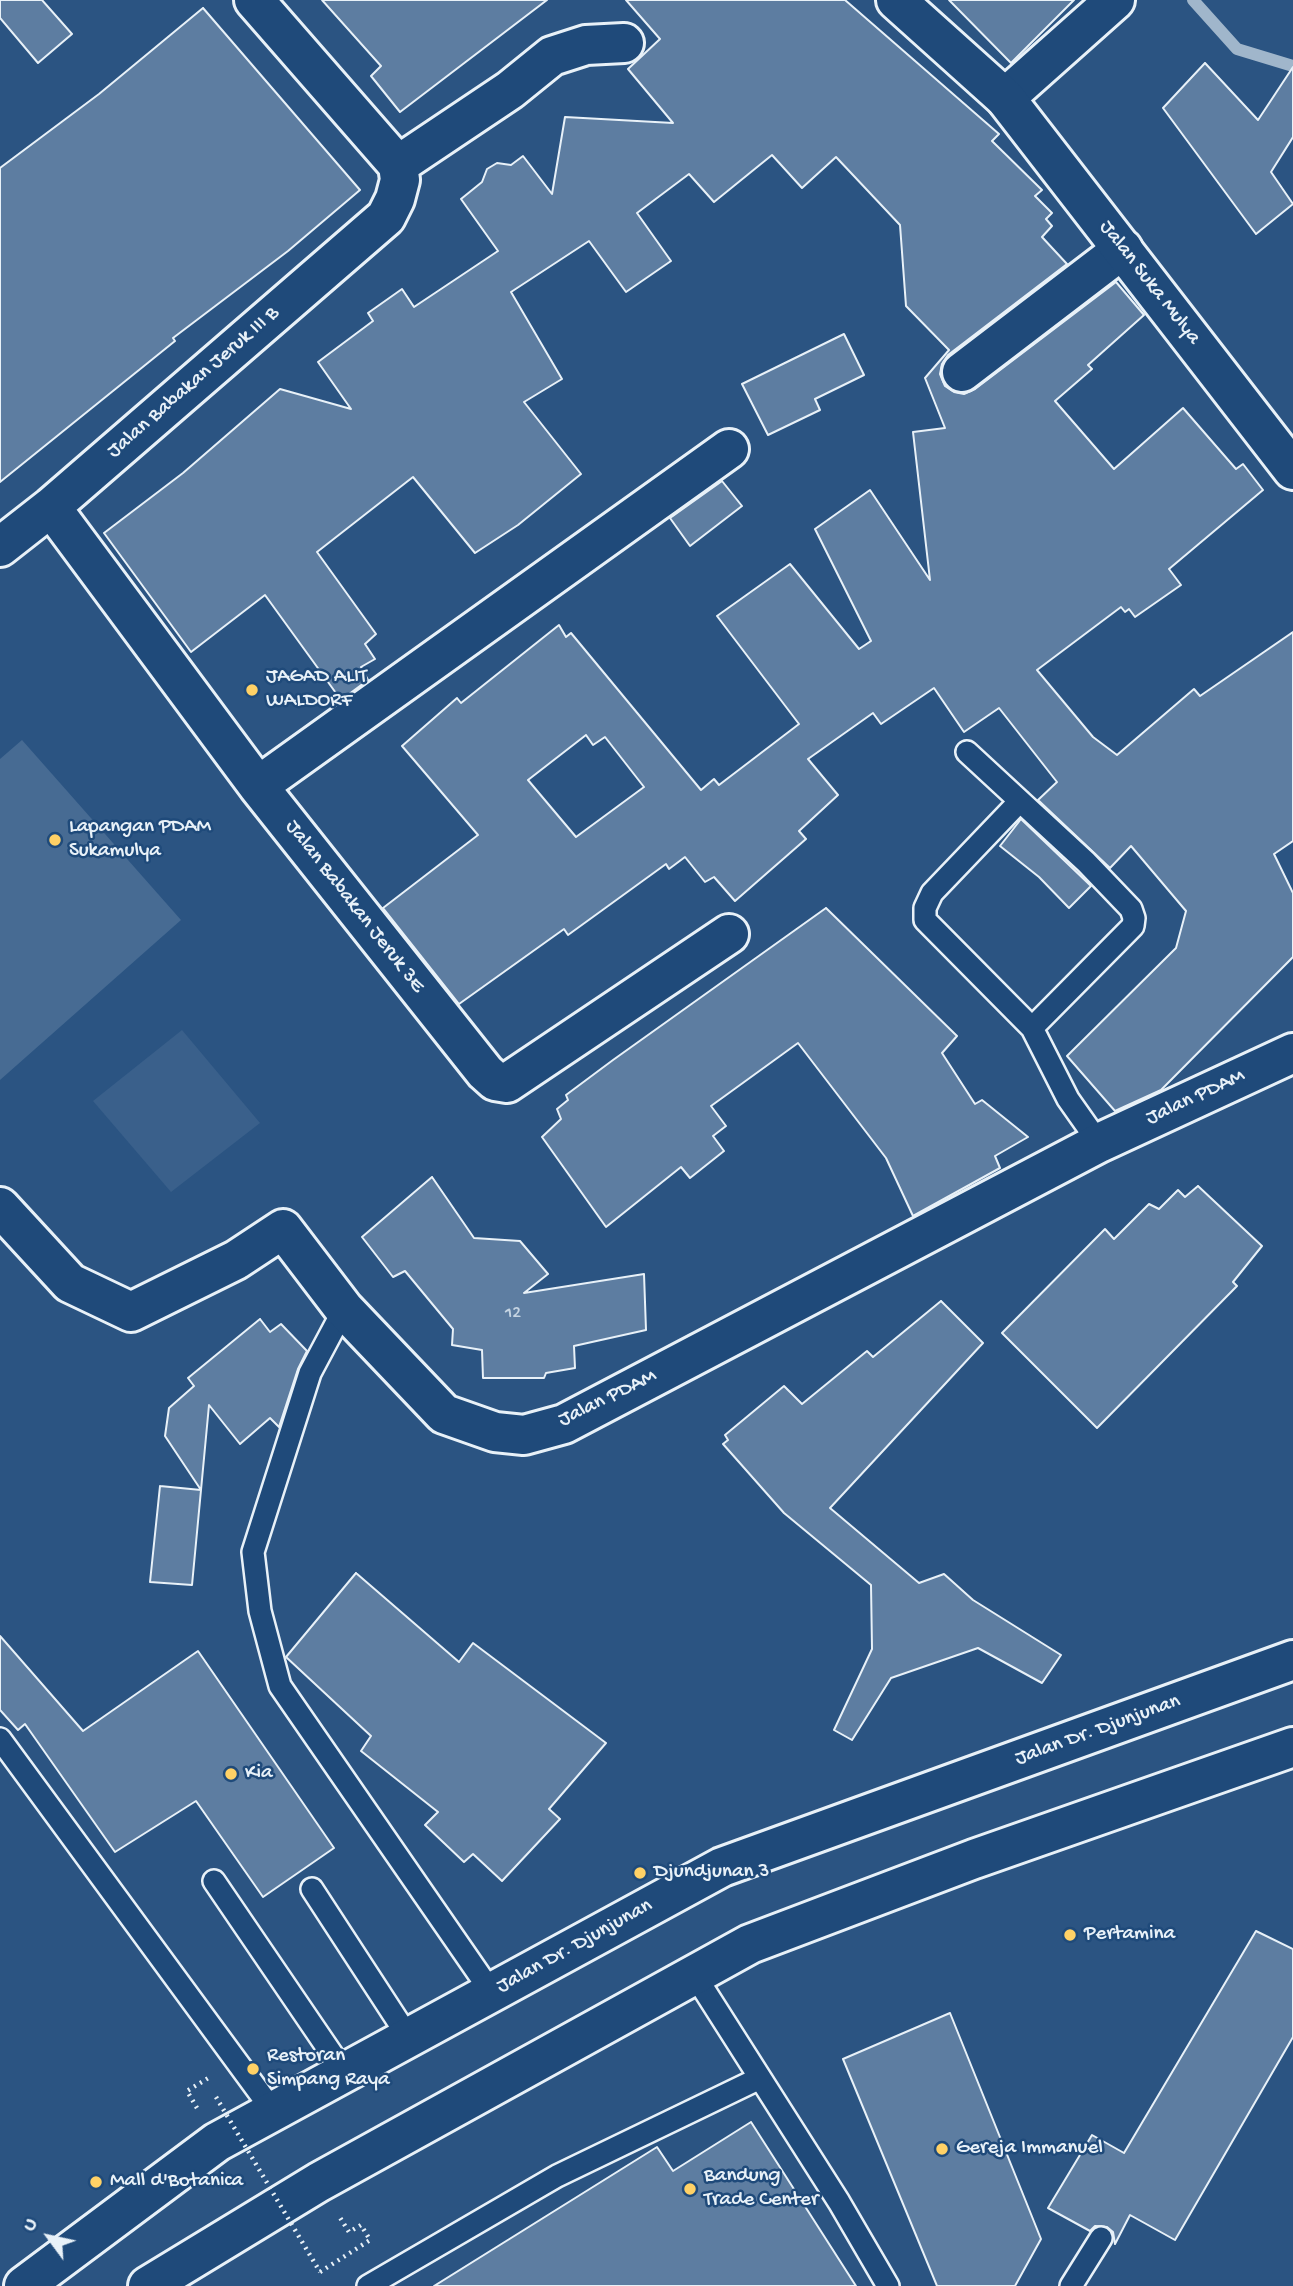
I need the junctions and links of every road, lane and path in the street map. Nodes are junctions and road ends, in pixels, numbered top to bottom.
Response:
1 (254, 0) edge
2 (896, 0) edge
3 (1115, 0) edge
4 (624, 43) dead end
5 (1005, 97) junction
6 (398, 165) junction
7 (1123, 249) junction
8 (962, 372) dead end
9 (729, 449) dead end
10 (1293, 470) edge
11 (51, 507) junction
12 (0, 547) edge
13 (967, 752) dead end
14 (258, 786) junction
15 (1020, 801) junction
16 (729, 934) dead end
17 (1032, 1028) junction
18 (1293, 1053) edge
19 (1099, 1143) junction
20 (0, 1207) edge
21 (344, 1309) junction
22 (1293, 1660) edge
23 (0, 1739) edge
24 (1293, 1747) edge
25 (214, 1881) dead end
26 (312, 1889) dead end
27 (694, 1974) junction
28 (492, 1993) junction
29 (409, 2038) junction
30 (344, 2072) junction
31 (760, 2078) junction
32 (216, 2097) dead end
33 (273, 2111) junction
34 (349, 2232) dead end
35 (1101, 2238) dead end
36 (24, 2286) edge
37 (148, 2286) edge
38 (368, 2286) edge
39 (888, 2286) edge
40 (1071, 2286) edge

1 - 6 main road
2 - 5 main road, Jalan Suka Mulya
3 - 5 main road
4 - 6 main road
5 - 7 main road, Jalan Suka Mulya
6 - 11 main road, Jalan Babakan Jeruk III B
7 - 8 main road
7 - 10 main road, Jalan Suka Mulya
9 - 14 main road
11 - 12 main road, Jalan Babakan Jeruk III B
11 - 14 main road, Jalan Babakan Jeruk 3E
13 - 15 lane
14 - 16 main road, Jalan Babakan Jeruk 3E
15 - 17 lane
15 - 17 lane
17 - 19 lane
18 - 19 main road, Jalan PDAM
19 - 21 main road, Jalan PDAM
20 - 21 main road, Jalan PDAM
21 - 28 lane
22 - 28 main road, Jalan Dr. Djunjunan
23 - 33 lane
24 - 27 main road
25 - 30 lane
26 - 29 lane
27 - 31 lane
27 - 37 main road
28 - 29 main road, Jalan Dr. Djunjunan
29 - 30 main road, Jalan Dr. Djunjunan
30 - 33 main road, Jalan Dr. Djunjunan
31 - 38 lane
31 - 39 lane
32 - 34 path, bridge
33 - 36 main road, Jalan Dr. Djunjunan
35 - 40 lane

